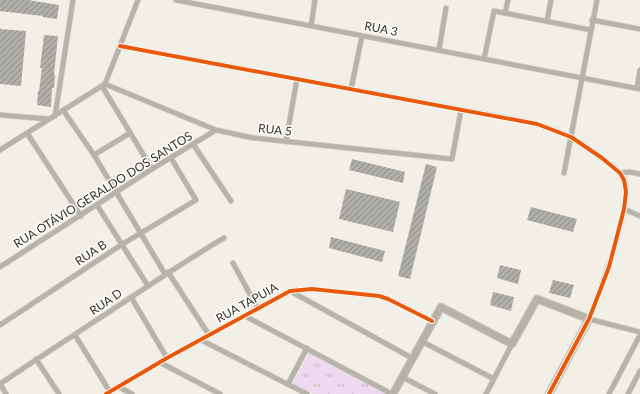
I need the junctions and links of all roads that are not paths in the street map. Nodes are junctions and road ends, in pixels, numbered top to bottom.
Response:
1 (73, 0) edge
2 (138, 0) edge
3 (176, 0) edge
4 (314, 0) edge
5 (508, 0) edge
6 (551, 0) edge
7 (597, 0) edge
8 (446, 8) dead end
9 (505, 13) junction
10 (592, 20) junction
11 (547, 21) junction
12 (311, 26) junction
13 (640, 29) edge
14 (591, 30) junction
15 (362, 36) junction
16 (120, 46) junction
17 (439, 50) junction
18 (484, 59) junction
19 (640, 70) edge
20 (582, 78) junction
21 (298, 80) junction
22 (103, 85) junction
23 (638, 88) edge
24 (351, 90) junction
25 (64, 110) junction
26 (461, 110) junction
27 (0, 115) edge
28 (55, 116) junction
29 (49, 119) junction
30 (216, 130) junction
31 (130, 133) junction
32 (27, 134) junction
33 (571, 137) junction
34 (286, 141) junction
35 (194, 144) junction
36 (0, 150) edge
37 (94, 155) junction
38 (171, 158) junction
39 (152, 169) junction
40 (564, 173) dead end
41 (620, 173) junction
42 (640, 174) edge
43 (117, 192) junction
44 (231, 201) dead end
45 (97, 205) junction
46 (624, 209) junction
47 (81, 216) junction
48 (640, 216) edge
49 (141, 233) junction
50 (224, 238) dead end
51 (121, 245) junction
52 (233, 263) dead end
53 (0, 267) edge
54 (167, 273) junction
55 (148, 286) junction
56 (290, 291) junction
57 (131, 297) junction
58 (258, 309) junction
59 (245, 316) junction
60 (589, 319) junction
61 (432, 321) junction
62 (0, 325) edge
63 (640, 334) edge
64 (75, 335) junction
65 (209, 335) junction
66 (201, 340) junction
67 (421, 341) junction
68 (512, 344) junction
69 (307, 348) junction
70 (167, 358) junction
71 (412, 358) junction
72 (36, 359) junction
73 (161, 363) junction
74 (640, 371) edge
75 (402, 377) junction
76 (494, 379) junction
77 (0, 384) edge
78 (288, 384) junction
79 (119, 387) junction
80 (108, 393) edge
81 (6, 394) edge
82 (58, 394) edge
83 (132, 394) edge
84 (220, 394) edge
85 (307, 394) edge
86 (392, 394) edge
87 (435, 394) edge
88 (486, 394) edge
89 (549, 394) edge
90 (608, 394) edge
91 (628, 394) edge

1 - 28 street
2 - 16 street
3 - 12 street, RUA 3
4 - 12 street
5 - 9 street
6 - 11 street
7 - 10 street
8 - 17 street
9 - 11 street
9 - 18 street
10 - 13 street
10 - 14 street
11 - 14 street
12 - 15 street, RUA 3
14 - 20 street
15 - 17 street, RUA 3
15 - 24 street
16 - 21 street
16 - 22 street
17 - 18 street, RUA 3
18 - 20 street, RUA 3
19 - 23 street
20 - 23 street, RUA 3
20 - 33 street
21 - 24 street
21 - 34 street
22 - 25 street
22 - 30 street, RUA 5
22 - 31 street
24 - 26 street
25 - 28 street
25 - 37 street
26 - 33 street
26 - 34 street, RUA 5
27 - 29 street
28 - 29 street
29 - 32 street
30 - 34 street, RUA 5
30 - 35 street, RUA OTÁVIO GERALDO DOS SANTOS
31 - 37 street
31 - 39 street
32 - 36 street
32 - 47 street
33 - 40 street
33 - 41 street
35 - 38 street, RUA OTÁVIO GERALDO DOS SANTOS
35 - 44 street
37 - 43 street
38 - 39 street, RUA OTÁVIO GERALDO DOS SANTOS
38 - 49 street, RUA B
39 - 43 street, RUA OTÁVIO GERALDO DOS SANTOS
41 - 42 street
41 - 46 street
43 - 45 street, RUA OTÁVIO GERALDO DOS SANTOS
43 - 49 street
45 - 47 street, RUA OTÁVIO GERALDO DOS SANTOS
45 - 51 street
46 - 48 street
46 - 60 street
47 - 53 street, RUA OTÁVIO GERALDO DOS SANTOS
49 - 51 street, RUA B
49 - 54 street
50 - 54 street, RUA D
51 - 55 street
51 - 62 street, RUA B
52 - 58 street
54 - 55 street, RUA D
54 - 65 street
55 - 57 street, RUA D
56 - 58 street, RUA TAPUIA
56 - 61 street, RUA TAPUIA
56 - 71 street
57 - 64 street, RUA D
57 - 70 street
58 - 59 street, RUA TAPUIA
59 - 65 street, RUA TAPUIA
59 - 69 street
60 - 63 street
60 - 68 street
60 - 89 street
61 - 67 street
61 - 68 street
63 - 90 street
64 - 72 street, RUA D
64 - 80 street
65 - 66 street, RUA TAPUIA
66 - 70 street, RUA TAPUIA
66 - 78 street
67 - 71 street
67 - 76 street
68 - 76 street
69 - 78 street
69 - 86 street
70 - 73 street, RUA TAPUIA
71 - 75 street
72 - 77 street, RUA D
72 - 82 street
73 - 79 street, RUA TAPUIA
73 - 84 street
74 - 91 street
75 - 86 street
75 - 87 street
76 - 88 street
77 - 81 street
78 - 85 street
79 - 80 street, RUA TAPUIA
79 - 83 street

